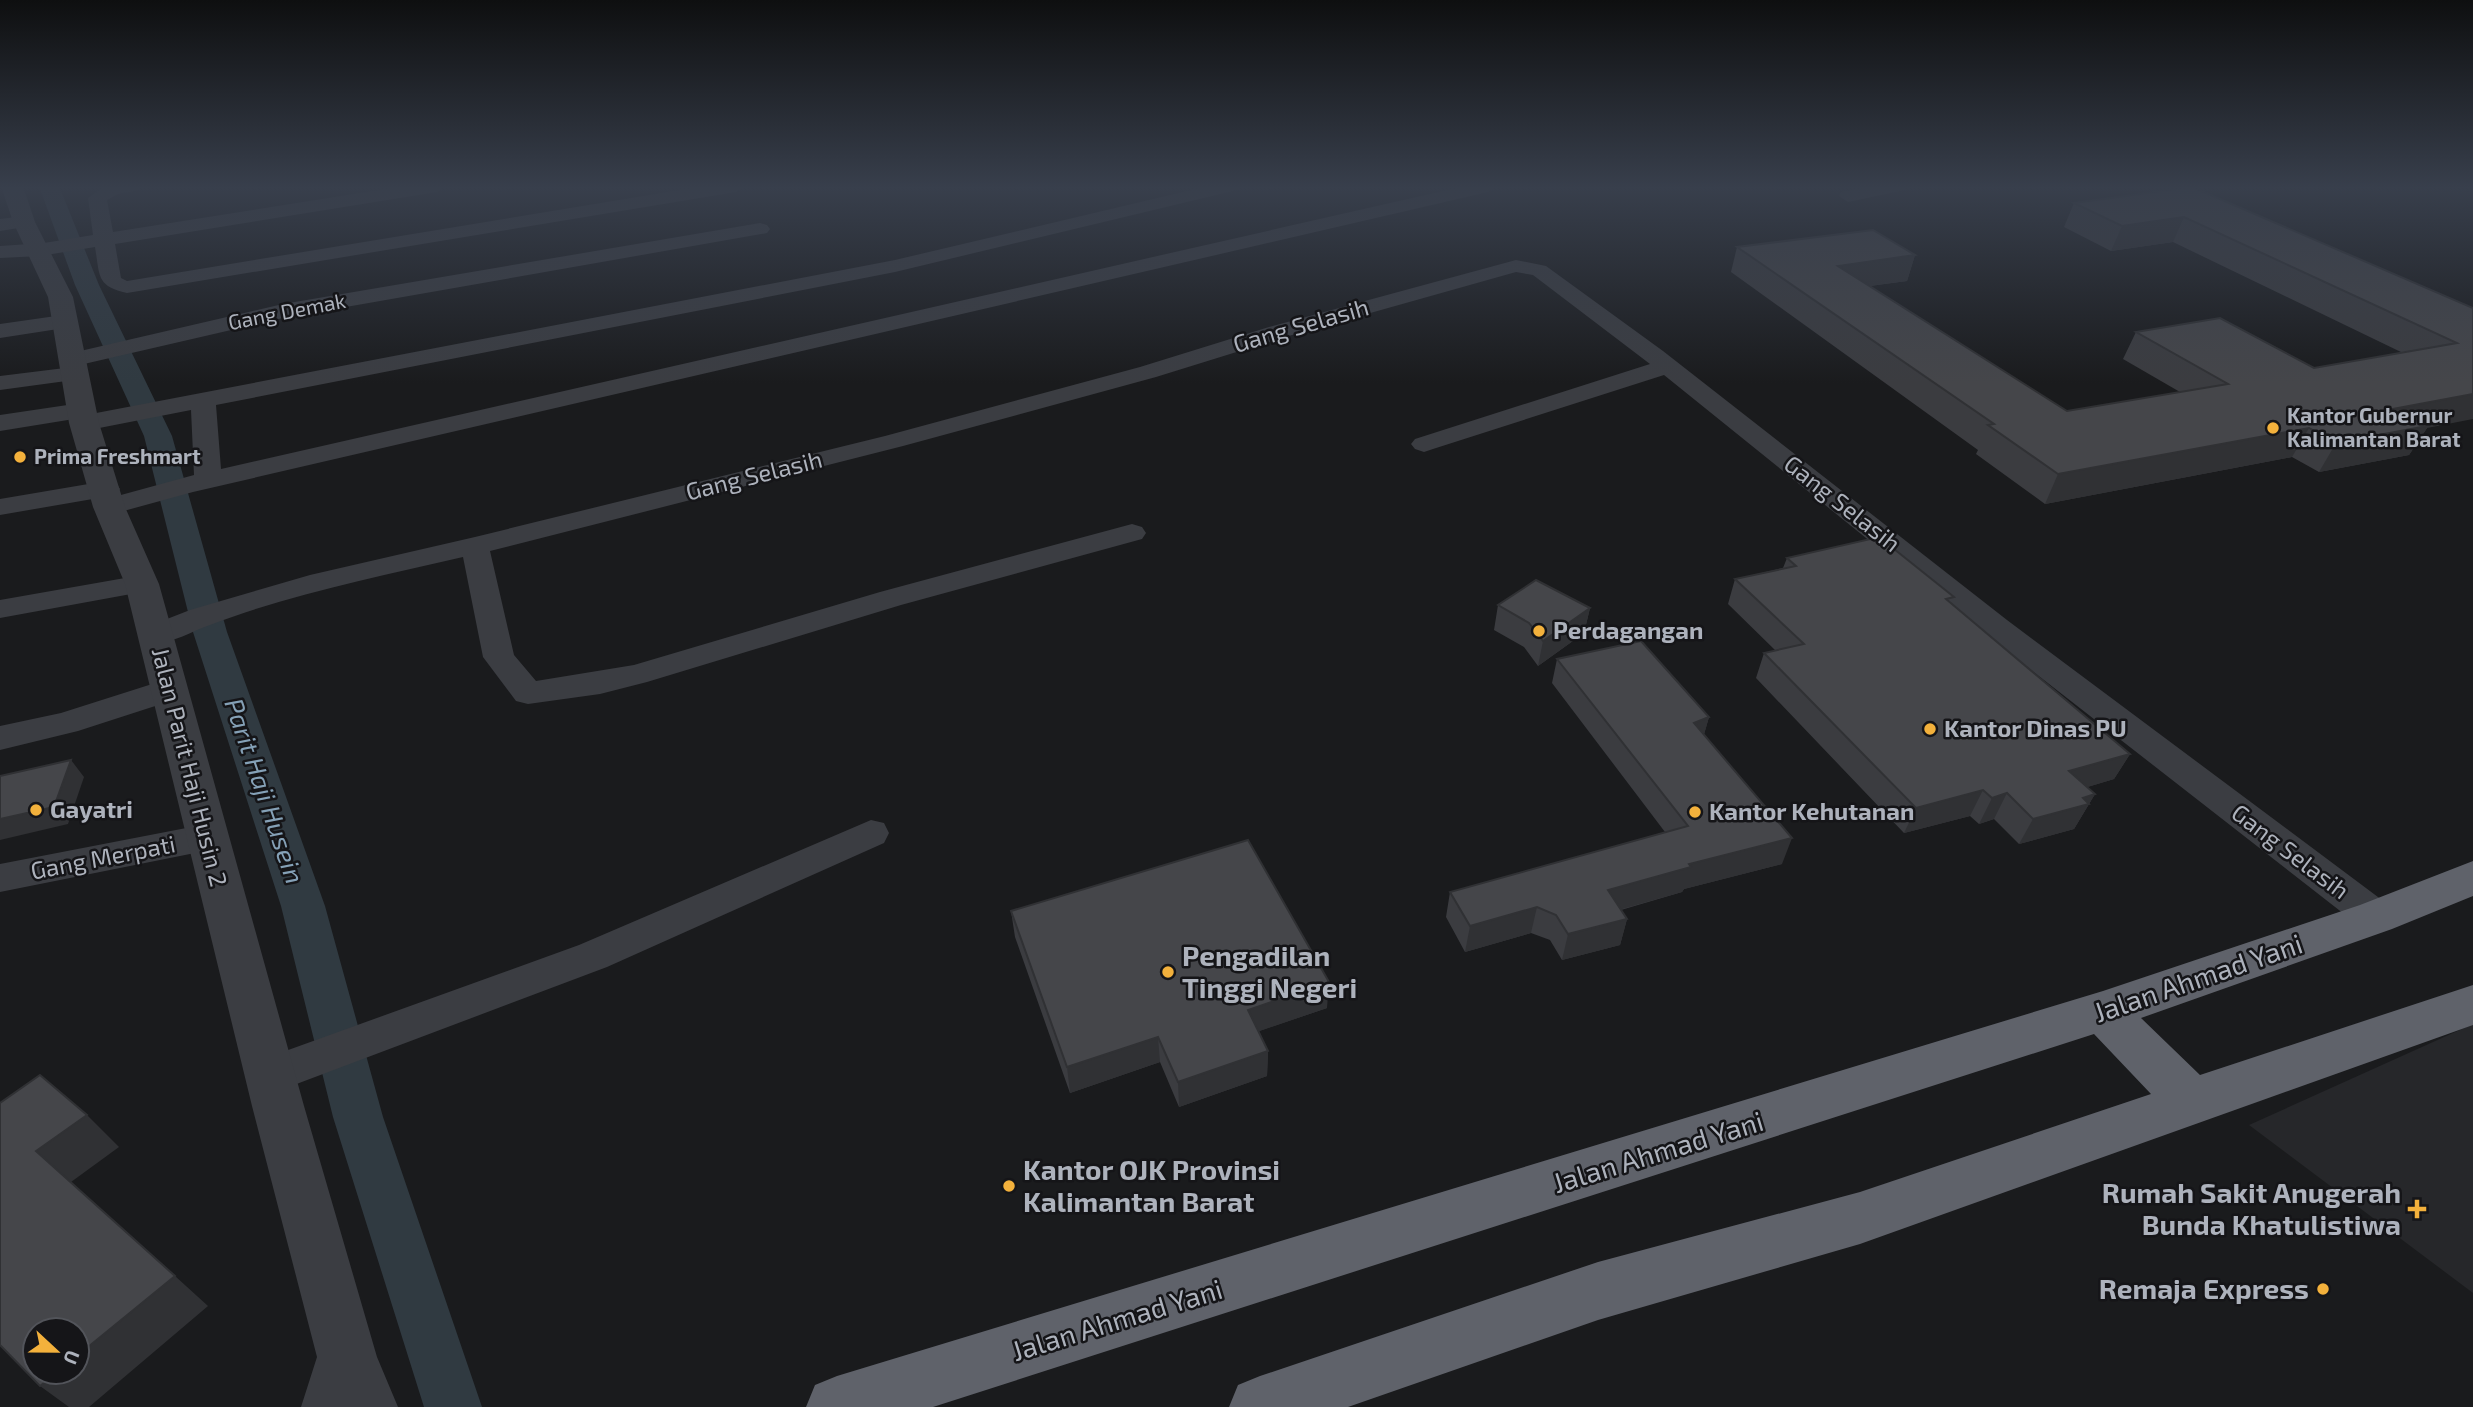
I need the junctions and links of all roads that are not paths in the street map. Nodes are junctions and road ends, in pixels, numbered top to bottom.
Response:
1 (34, 252) edge
2 (101, 252) edge
3 (340, 252) edge
4 (628, 252) edge
5 (955, 252) edge
6 (1209, 252) edge
7 (0, 331) edge
8 (1668, 366) junction
9 (83, 380) junction
10 (0, 383) edge
11 (203, 398) junction
12 (0, 423) edge
13 (1424, 444) dead end
14 (197, 483) junction
15 (119, 498) junction
16 (0, 506) edge
17 (1132, 533) dead end
18 (475, 546) junction
19 (142, 584) junction
20 (0, 610) edge
21 (171, 629) junction
22 (171, 689) junction
23 (0, 738) edge
24 (871, 833) dead end
25 (206, 838) junction
26 (0, 878) edge
27 (2473, 878) edge
28 (2376, 917) junction
29 (2473, 1005) edge
30 (2103, 1012) junction
31 (273, 1074) junction
32 (2191, 1101) junction
33 (349, 1390) edge
34 (837, 1407) edge
35 (1261, 1407) edge

1 - 9 street, Jalan Parit Haji Husin 2
2 - 3 street
4 - 9 street, Gang Demak
5 - 11 street
6 - 14 street
7 - 9 street
8 - 13 street
8 - 18 street, Gang Selasih
8 - 28 street, Gang Selasih
9 - 10 street
9 - 11 street
9 - 12 street
9 - 15 street, Jalan Parit Haji Husin 2
11 - 14 street
14 - 15 street
15 - 16 street
15 - 19 street, Jalan Parit Haji Husin 2
17 - 18 street
18 - 21 street, Gang Selasih
19 - 20 street
19 - 21 street, Jalan Parit Haji Husin 2
21 - 22 street, Jalan Parit Haji Husin 2
22 - 23 street
22 - 25 street, Jalan Parit Haji Husin 2
24 - 31 street
25 - 26 street, Gang Merpati
25 - 31 street, Jalan Parit Haji Husin 2
27 - 28 highway, Jalan Ahmad Yani
28 - 30 highway, Jalan Ahmad Yani
29 - 32 highway
30 - 32 highway
30 - 34 highway, Jalan Ahmad Yani
31 - 33 street, Jalan Parit Haji Husin 2
32 - 35 highway

